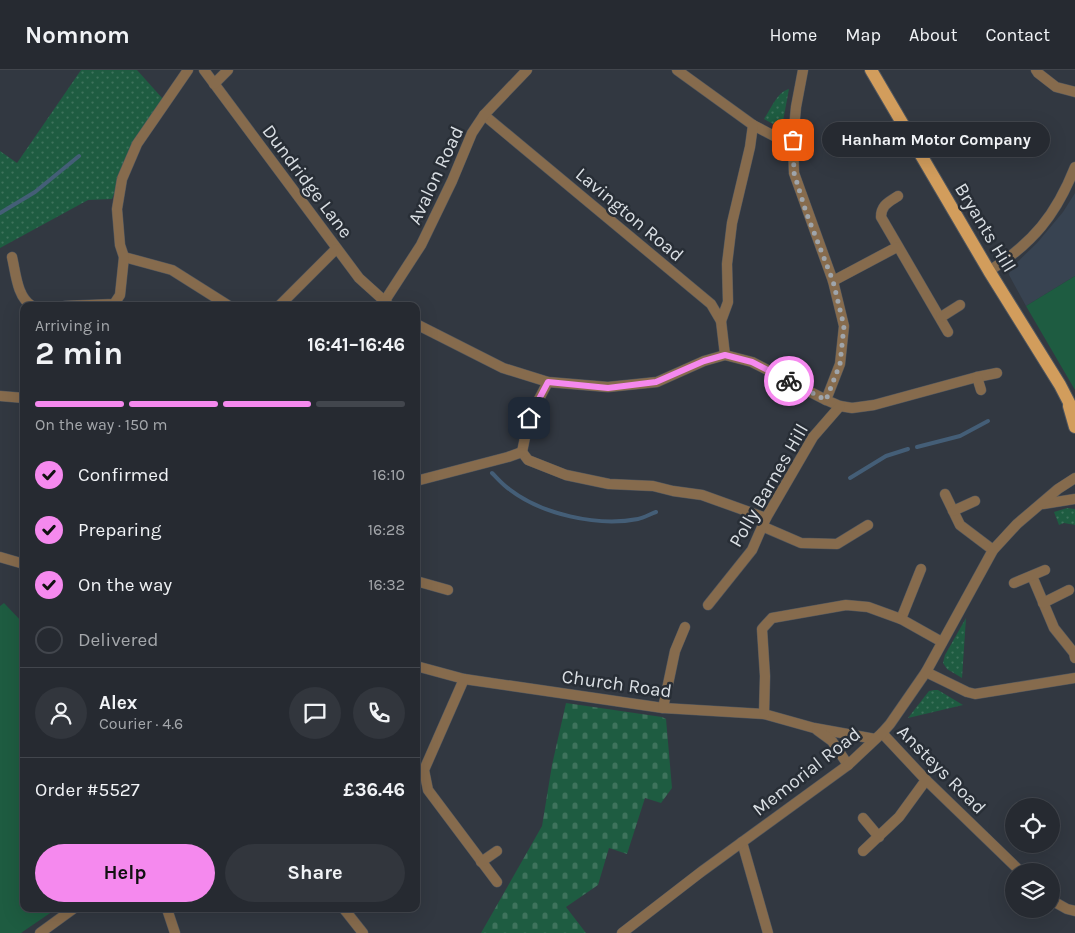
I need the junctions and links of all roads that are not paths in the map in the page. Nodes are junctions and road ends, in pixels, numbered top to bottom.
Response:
1 (188, 70) edge
2 (204, 70) edge
3 (228, 70) edge
4 (527, 70) edge
5 (677, 70) edge
6 (803, 70) edge
7 (872, 70) edge
8 (1036, 70) edge
9 (214, 84) junction
10 (1075, 92) edge
11 (484, 116) junction
12 (752, 125) junction
13 (793, 140) junction
14 (1075, 167) edge
15 (898, 196) dead end
16 (897, 246) junction
17 (336, 249) junction
18 (12, 257) dead end
19 (124, 257) junction
20 (989, 271) junction
21 (833, 281) junction
22 (25, 302) edge
23 (116, 302) edge
24 (223, 302) edge
25 (283, 302) edge
26 (385, 302) edge
27 (388, 302) edge
28 (960, 306) dead end
29 (940, 317) junction
30 (721, 321) junction
31 (420, 326) edge
32 (948, 332) dead end
33 (725, 355) junction
34 (997, 373) dead end
35 (976, 377) junction
36 (548, 382) junction
37 (981, 390) dead end
38 (0, 396) edge
39 (20, 398) edge
40 (826, 400) junction
41 (840, 406) junction
42 (1072, 409) edge
43 (1075, 427) edge
44 (522, 452) junction
45 (1075, 478) edge
46 (420, 480) edge
47 (945, 494) dead end
48 (1075, 498) edge
49 (975, 501) dead end
50 (1042, 504) junction
51 (953, 511) junction
52 (765, 523) junction
53 (868, 525) dead end
54 (993, 550) junction
55 (0, 557) edge
56 (20, 563) edge
57 (921, 569) dead end
58 (1045, 570) dead end
59 (1032, 576) junction
60 (420, 582) edge
61 (1014, 583) dead end
62 (448, 590) dead end
63 (1069, 590) dead end
64 (1043, 603) junction
65 (708, 605) dead end
66 (901, 619) junction
67 (685, 627) dead end
68 (942, 642) junction
69 (1075, 658) edge
70 (420, 667) edge
71 (926, 672) junction
72 (1075, 678) edge
73 (464, 679) junction
74 (663, 708) junction
75 (764, 714) junction
76 (814, 728) junction
77 (878, 736) junction
78 (848, 765) junction
79 (926, 780) junction
80 (863, 818) dead end
81 (879, 836) junction
82 (742, 842) junction
83 (497, 851) dead end
84 (863, 852) dead end
85 (481, 862) junction
86 (1012, 863) edge
87 (497, 882) dead end
88 (1060, 904) edge
89 (1075, 911) edge
90 (69, 912) edge
91 (168, 912) edge
92 (346, 912) edge
93 (40, 933) edge
94 (175, 933) edge
95 (363, 933) edge
96 (622, 933) edge
97 (768, 933) edge

1 - 19 street
2 - 9 street, Dundridge Lane
3 - 9 street
4 - 11 street, Avalon Road
5 - 12 street
6 - 13 street
7 - 20 main road, Bryants Hill
8 - 10 street
9 - 17 street, Dundridge Lane
11 - 27 street, Avalon Road
11 - 30 street, Lavington Road
12 - 13 street
12 - 30 street
13 - 21 street
14 - 20 street
15 - 16 street
16 - 21 street
16 - 29 street
17 - 25 street
17 - 26 street, Dundridge Lane
18 - 22 street
19 - 23 street
19 - 24 street
20 - 42 main road, Bryants Hill
21 - 40 street
28 - 29 street
29 - 32 street
30 - 33 street, Lavington Road
31 - 36 street
33 - 36 street
33 - 40 street
34 - 35 street
35 - 37 street
35 - 41 street
36 - 44 street
38 - 39 street
40 - 41 street
41 - 52 street, Polly Barnes Hill
42 - 43 main road, Bryants Hill
44 - 46 street
44 - 52 street
45 - 50 street, Memorial Road
47 - 51 street
48 - 50 street, Memorial Road
49 - 51 street
50 - 54 street, Memorial Road
51 - 54 street
52 - 53 street
52 - 65 street, Polly Barnes Hill
54 - 68 street, Memorial Road
55 - 56 street
57 - 66 street
58 - 59 street
59 - 61 street
59 - 64 street
60 - 62 street
63 - 64 street
64 - 69 street
66 - 68 street
66 - 75 street
67 - 74 street
68 - 71 street, Memorial Road
70 - 73 street, Church Road
71 - 72 street
71 - 77 street, Memorial Road
73 - 74 street, Church Road
73 - 85 street
74 - 75 street, Church Road
75 - 76 street, Church Road
76 - 77 street, Church Road
76 - 78 street, Church Road
77 - 78 street, Memorial Road
77 - 79 street, Ansteys Road
78 - 82 street, Memorial Road
79 - 81 street
79 - 86 street, Ansteys Road
80 - 81 street
81 - 84 street
82 - 96 street, Memorial Road
82 - 97 street
83 - 85 street
85 - 87 street
88 - 89 street
90 - 93 street
91 - 94 street
92 - 95 street

